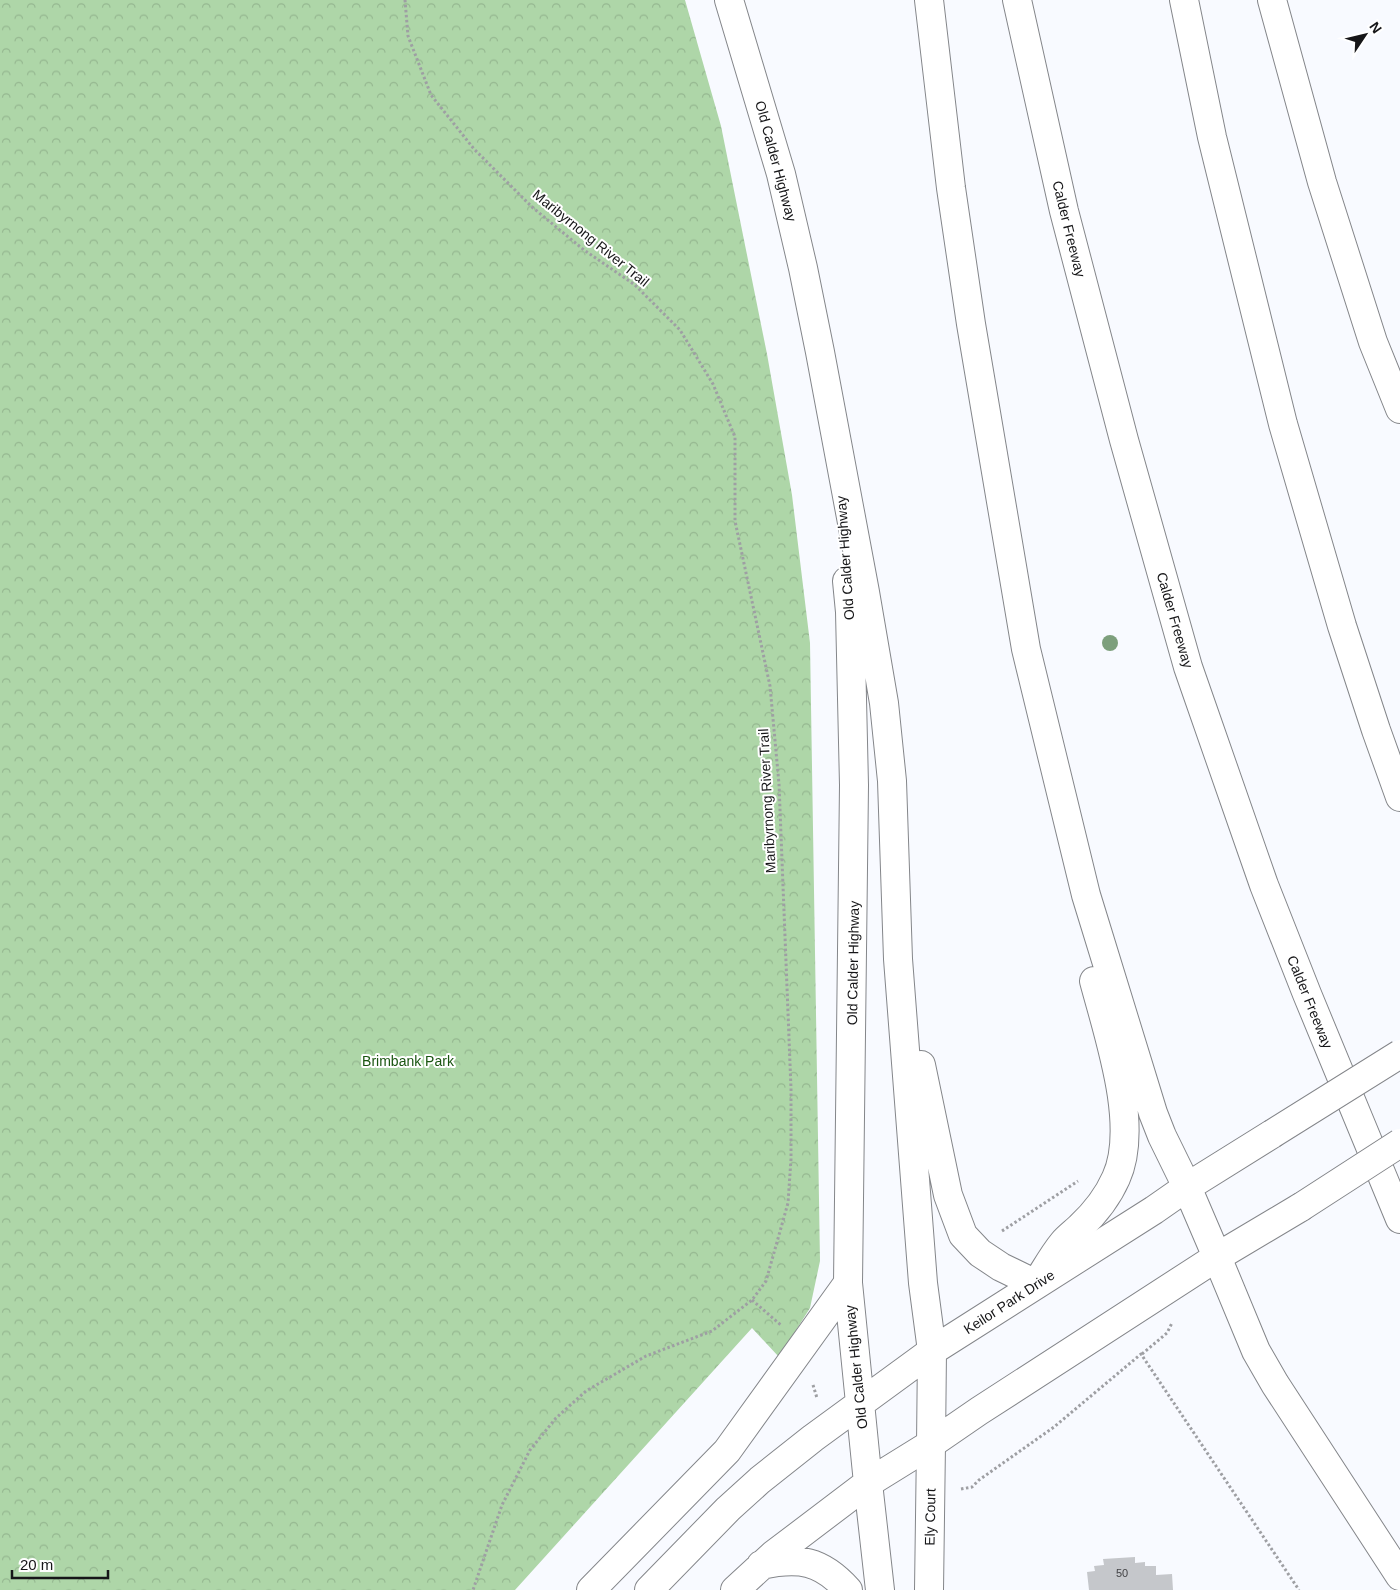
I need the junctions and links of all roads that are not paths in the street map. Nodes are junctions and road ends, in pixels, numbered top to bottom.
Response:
1 (729, 0) edge
2 (929, 0) edge
3 (1017, 0) edge
4 (1184, 0) edge
5 (1272, 0) edge
6 (1322, 182) junction
7 (1400, 360) edge
8 (1400, 409) edge
9 (837, 442) junction
10 (1400, 797) edge
11 (1086, 895) junction
12 (898, 959) junction
13 (1400, 1054) edge
14 (1400, 1143) edge
15 (1187, 1187) junction
16 (1400, 1219) edge
17 (1217, 1257) junction
18 (848, 1283) junction
19 (1036, 1284) junction
20 (932, 1351) junction
21 (860, 1403) junction
22 (931, 1444) junction
23 (868, 1483) junction
24 (761, 1566) junction
25 (1400, 1576) edge
26 (591, 1590) edge
27 (649, 1590) edge
28 (735, 1590) edge
29 (848, 1590) edge
30 (880, 1590) edge
31 (929, 1590) edge

1 - 9 main road, Old Calder Highway
2 - 11 main road
3 - 16 main road, Calder Freeway
4 - 10 main road
5 - 6 main road
6 - 7 main road
6 - 8 main road
9 - 12 main road, Old Calder Highway
9 - 18 main road, Old Calder Highway
11 - 15 main road
11 - 19 main road
12 - 19 main road
12 - 20 main road, Old Calder Highway
13 - 15 main road, Keilor Park Drive, bridge
14 - 17 main road, bridge
15 - 17 main road
15 - 19 main road, Keilor Park Drive
17 - 22 main road
17 - 25 main road
18 - 21 main road, Old Calder Highway
18 - 26 main road
19 - 20 main road, Keilor Park Drive
20 - 21 main road, Keilor Park Drive
20 - 22 main road, Old Calder Highway
21 - 23 main road, Old Calder Highway
21 - 27 main road, Keilor Park Drive
22 - 23 main road
22 - 31 main road, Ely Court
23 - 24 main road
23 - 30 main road
24 - 28 main road
24 - 29 main road

